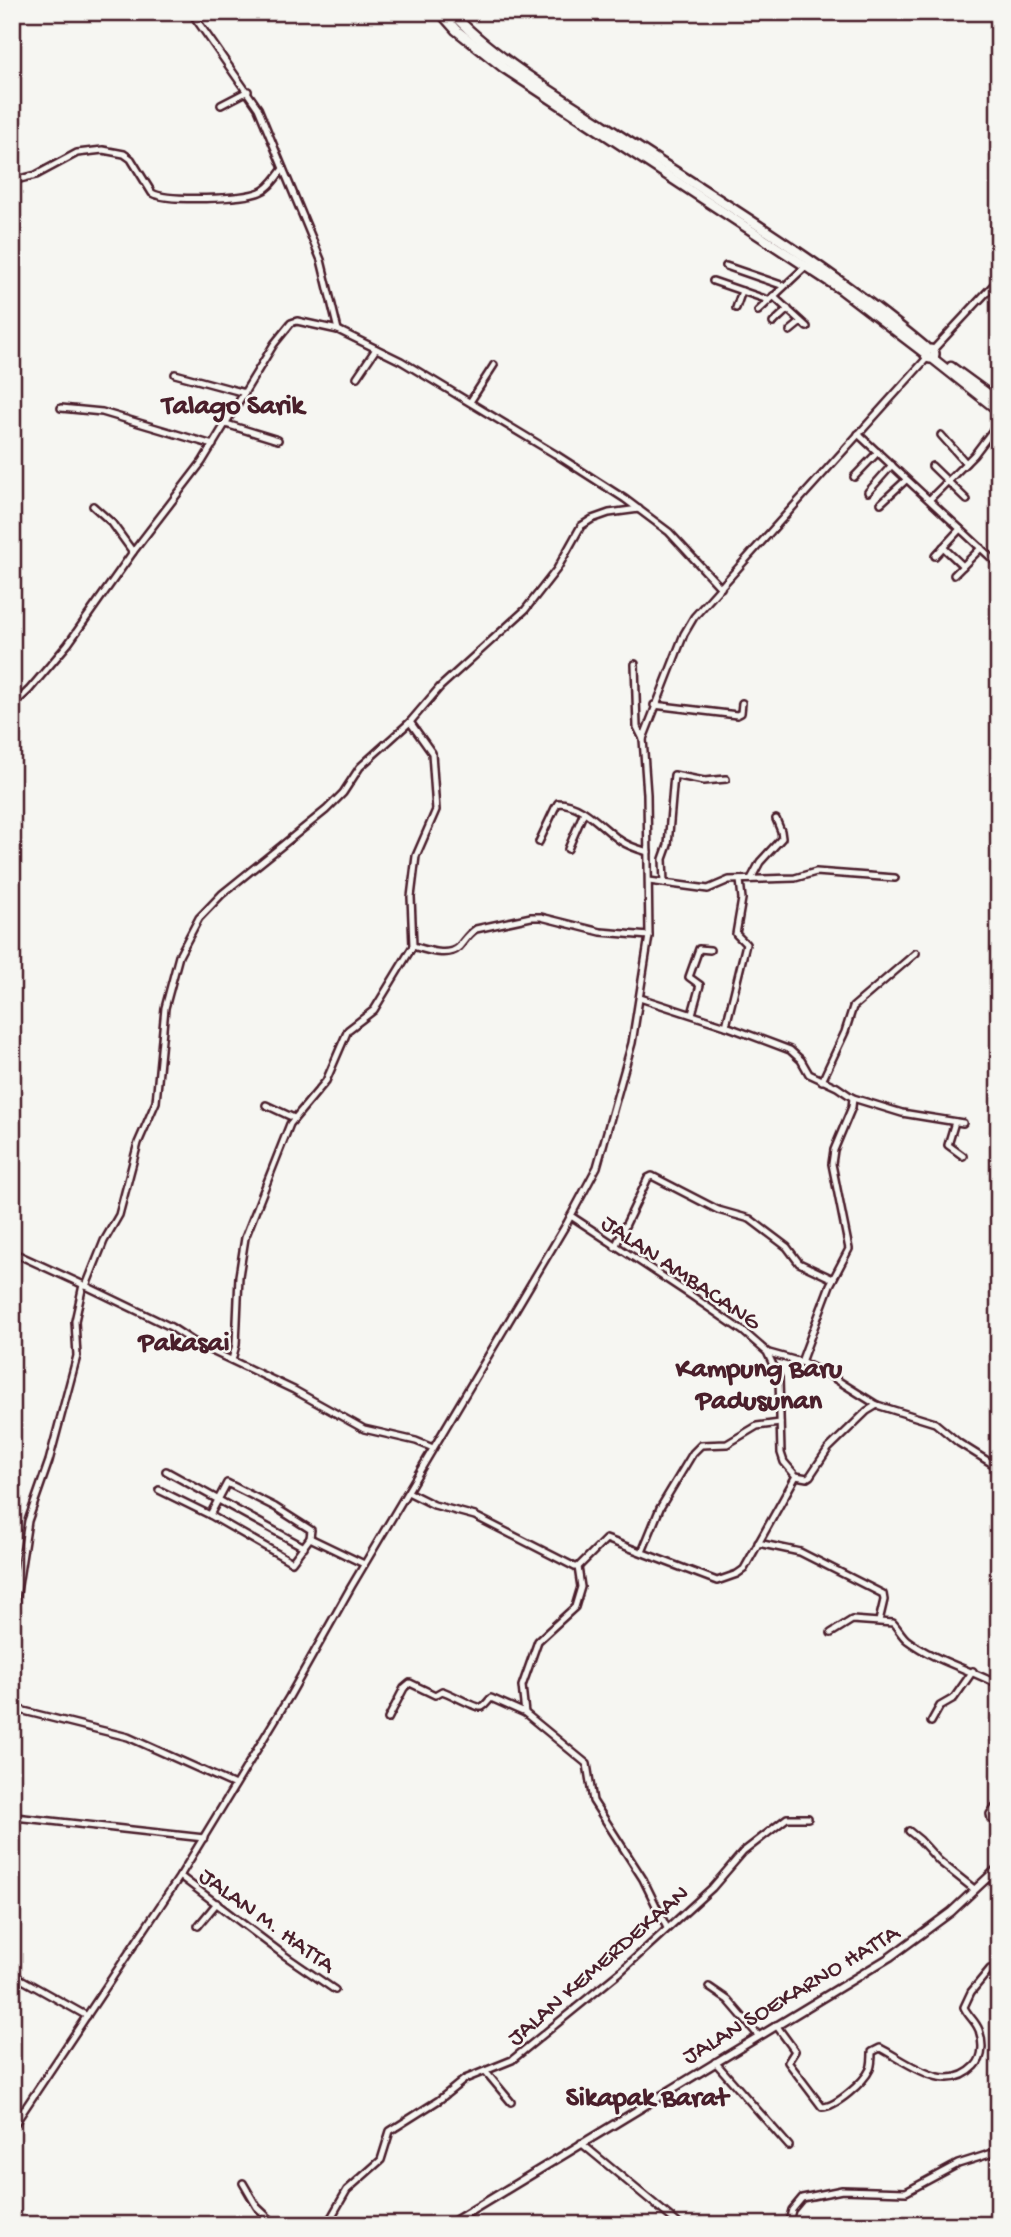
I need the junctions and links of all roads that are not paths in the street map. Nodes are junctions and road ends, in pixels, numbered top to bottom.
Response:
1 (191, 12) edge
2 (440, 12) edge
3 (451, 12) edge
4 (248, 91) junction
5 (222, 105) dead end
6 (640, 154) junction
7 (282, 169) junction
8 (12, 181) edge
9 (726, 266) dead end
10 (805, 267) junction
11 (824, 274) junction
12 (999, 279) edge
13 (713, 281) dead end
14 (784, 286) junction
15 (742, 291) junction
16 (771, 298) junction
17 (736, 308) dead end
18 (788, 309) junction
19 (758, 311) dead end
20 (802, 322) junction
21 (773, 323) dead end
22 (807, 327) dead end
23 (338, 330) junction
24 (790, 331) dead end
25 (376, 349) junction
26 (930, 354) junction
27 (494, 365) dead end
28 (175, 374) dead end
29 (357, 377) dead end
30 (245, 393) junction
31 (470, 402) junction
32 (999, 402) edge
33 (61, 408) dead end
34 (999, 411) edge
35 (999, 422) edge
36 (226, 424) junction
37 (858, 434) junction
38 (941, 436) dead end
39 (278, 440) dead end
40 (212, 445) junction
41 (878, 452) junction
42 (967, 463) junction
43 (892, 465) junction
44 (932, 467) dead end
45 (854, 477) dead end
46 (906, 480) junction
47 (947, 482) junction
48 (868, 492) dead end
49 (930, 499) junction
50 (967, 500) dead end
51 (881, 503) dead end
52 (93, 506) dead end
53 (639, 509) junction
54 (960, 529) junction
55 (943, 547) junction
56 (981, 548) junction
57 (134, 552) junction
58 (935, 556) dead end
59 (999, 565) edge
60 (963, 566) junction
61 (954, 575) dead end
62 (721, 588) junction
63 (635, 664) dead end
64 (742, 703) dead end
65 (654, 705) junction
66 (12, 706) edge
67 (410, 722) junction
68 (643, 739) junction
69 (726, 779) dead end
70 (584, 812) junction
71 (776, 819) dead end
72 (539, 842) dead end
73 (568, 849) dead end
74 (648, 852) junction
75 (895, 877) dead end
76 (740, 880) junction
77 (751, 880) junction
78 (649, 881) junction
79 (664, 883) junction
80 (649, 936) junction
81 (413, 946) junction
82 (710, 950) dead end
83 (916, 953) dead end
84 (640, 998) junction
85 (692, 1014) junction
86 (726, 1026) junction
87 (822, 1081) junction
88 (853, 1098) junction
89 (266, 1105) dead end
90 (294, 1118) junction
91 (955, 1122) junction
92 (963, 1123) dead end
93 (963, 1156) dead end
94 (571, 1216) junction
95 (615, 1247) junction
96 (12, 1252) edge
97 (833, 1279) junction
98 (85, 1285) junction
99 (767, 1352) junction
100 (232, 1360) junction
101 (801, 1362) junction
102 (877, 1405) junction
103 (780, 1423) junction
104 (433, 1448) junction
105 (999, 1468) edge
106 (166, 1471) dead end
107 (796, 1476) junction
108 (159, 1490) dead end
109 (408, 1492) junction
110 (218, 1500) junction
111 (210, 1515) junction
112 (310, 1538) junction
113 (758, 1543) junction
114 (304, 1547) junction
115 (642, 1552) junction
116 (364, 1564) junction
117 (578, 1567) junction
118 (879, 1621) junction
119 (12, 1624) edge
120 (831, 1633) dead end
121 (973, 1671) junction
122 (999, 1685) edge
123 (12, 1708) edge
124 (525, 1713) junction
125 (388, 1719) dead end
126 (931, 1722) dead end
127 (235, 1785) junction
128 (999, 1802) edge
129 (15, 1817) dead end
130 (808, 1818) dead end
131 (999, 1827) edge
132 (909, 1832) dead end
133 (204, 1838) junction
134 (999, 1867) edge
135 (180, 1876) junction
136 (974, 1889) junction
137 (217, 1903) junction
138 (198, 1926) dead end
139 (667, 1928) junction
140 (999, 1968) edge
141 (12, 1974) edge
142 (709, 1987) dead end
143 (335, 1990) dead end
144 (87, 2016) junction
145 (776, 2025) junction
146 (758, 2035) junction
147 (715, 2062) junction
148 (486, 2072) junction
149 (511, 2102) dead end
150 (12, 2129) edge
151 (580, 2143) junction
152 (789, 2146) dead end
153 (999, 2151) edge
154 (243, 2183) dead end
155 (276, 2225) edge
156 (325, 2225) edge
157 (448, 2225) edge
158 (680, 2225) edge
159 (788, 2225) edge

1 - 4 street
2 - 6 highway
3 - 6 highway
4 - 5 street
4 - 7 street
6 - 10 highway
6 - 11 highway
7 - 8 street
7 - 23 street
9 - 14 street
10 - 11 highway
10 - 14 street
11 - 26 highway
12 - 26 street
13 - 15 street
14 - 16 street
15 - 16 street
15 - 17 street
16 - 18 street
16 - 19 street
18 - 20 street
18 - 21 street
20 - 22 street
20 - 24 street
23 - 25 street
23 - 30 street
25 - 29 street
25 - 31 street
26 - 32 highway
26 - 34 highway
26 - 37 street
27 - 31 street
28 - 30 street
30 - 36 street
31 - 53 street
33 - 40 street
35 - 42 street
36 - 39 street
36 - 40 street
37 - 41 street
37 - 62 street
38 - 42 street
40 - 57 street
41 - 43 street
41 - 45 street
42 - 47 street
43 - 46 street
43 - 48 street
44 - 47 street
46 - 49 street
46 - 51 street
47 - 49 street
47 - 50 street
49 - 54 street
52 - 57 street
53 - 62 street
53 - 67 street
54 - 55 street
54 - 56 street
55 - 58 street
55 - 60 street
56 - 59 street
56 - 60 street
57 - 66 street
60 - 61 street
62 - 65 street
63 - 68 street
64 - 65 street
65 - 68 street
67 - 81 street
67 - 98 street
68 - 74 street
69 - 79 street
70 - 72 street
70 - 73 street
70 - 74 street
71 - 77 street
74 - 78 street
75 - 77 street
76 - 77 street
76 - 79 street
76 - 86 street
78 - 79 street
78 - 80 street
80 - 81 street
80 - 84 street
81 - 90 street
82 - 85 street
83 - 87 street
84 - 85 street
84 - 94 street
85 - 86 street
86 - 87 street
87 - 88 street
88 - 91 street
88 - 97 street
89 - 90 street
90 - 100 street
91 - 92 street
91 - 93 street
94 - 95 street, JALAN AMBACANG
94 - 104 street
95 - 97 street
95 - 99 street, JALAN AMBACANG
96 - 98 street
97 - 101 street
98 - 100 street
98 - 119 street
99 - 101 street
99 - 103 street, JALAN AMBACANG
100 - 104 street
101 - 102 street
102 - 105 street
102 - 107 street
103 - 107 street, JALAN AMBACANG
103 - 115 street
104 - 109 street
106 - 110 street
107 - 113 street
108 - 111 street
109 - 116 street
109 - 117 street
110 - 111 street
110 - 112 street
110 - 114 street
111 - 114 street
112 - 114 street
112 - 116 street
113 - 115 street
113 - 118 street
115 - 117 street
116 - 127 street
117 - 124 street
118 - 120 street
118 - 121 street
121 - 122 street
121 - 126 street
123 - 127 street
124 - 125 street
124 - 139 street
127 - 133 street
128 - 131 street
129 - 133 street
130 - 139 street, JALAN KEMERDEKAAN
132 - 136 street
133 - 135 street
134 - 136 street, JALAN SOEKARNO HATTA
135 - 137 street, JALAN M. HATTA
135 - 144 street
136 - 145 street, JALAN SOEKARNO HATTA
137 - 138 street
137 - 143 street, JALAN M. HATTA
139 - 148 street, JALAN KEMERDEKAAN
140 - 145 street
141 - 144 street
142 - 146 street
144 - 150 street
145 - 146 street, JALAN SOEKARNO HATTA
146 - 147 street, JALAN SOEKARNO HATTA
147 - 151 street, JALAN SOEKARNO HATTA
147 - 152 street
148 - 149 street
148 - 156 street, JALAN KEMERDEKAAN
151 - 157 street, JALAN SOEKARNO HATTA
151 - 158 street
153 - 159 street
154 - 155 street

